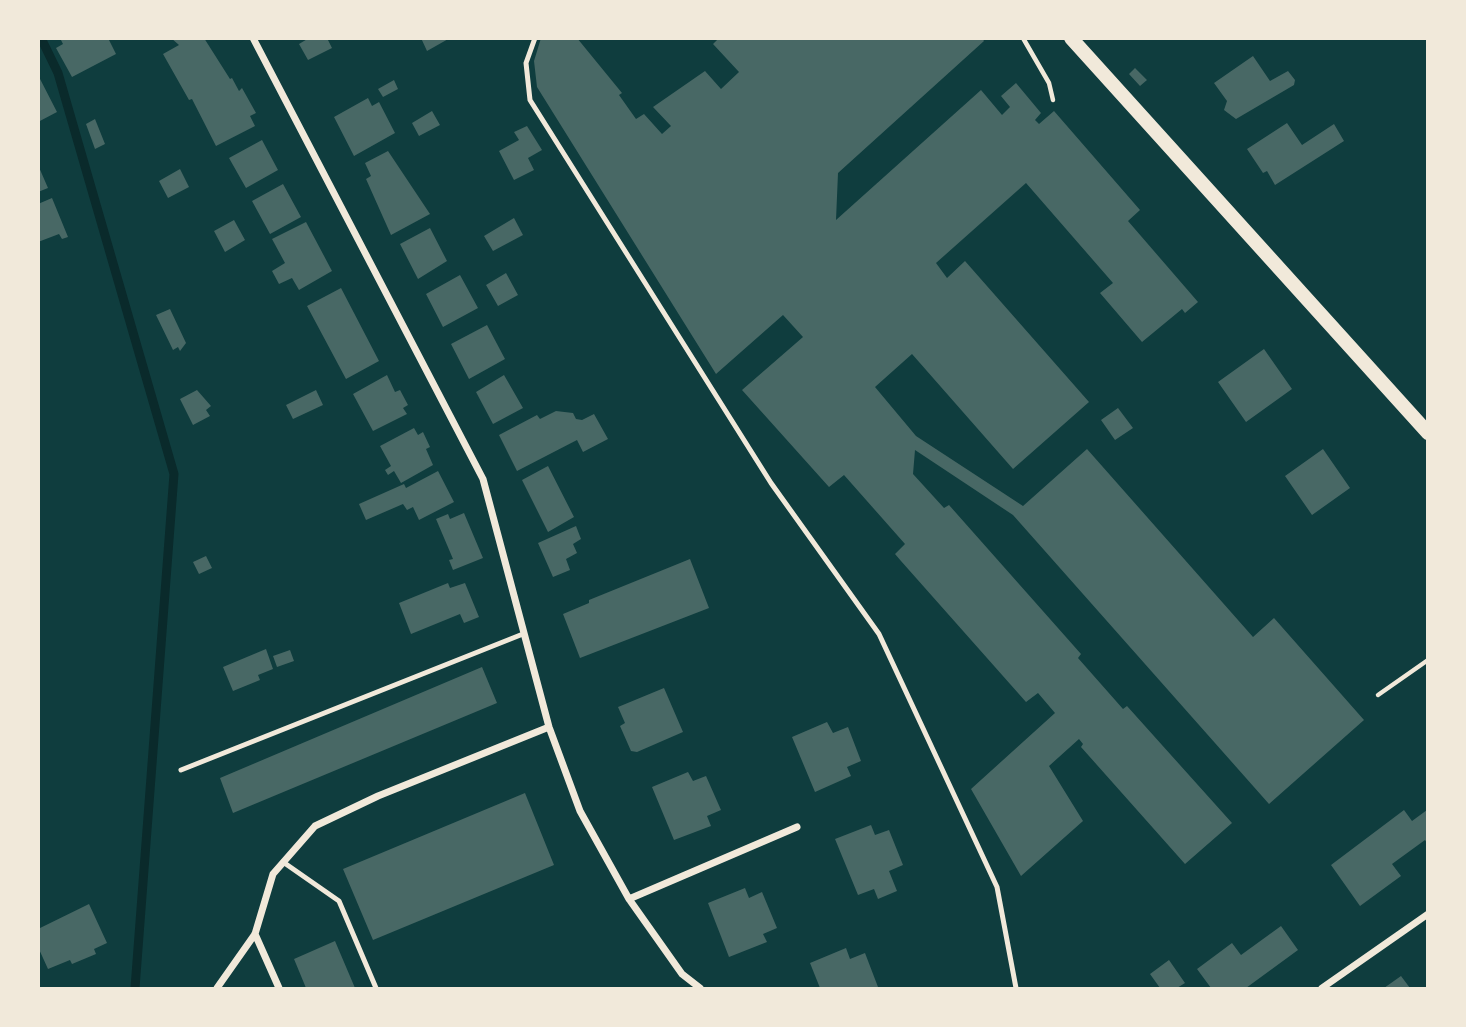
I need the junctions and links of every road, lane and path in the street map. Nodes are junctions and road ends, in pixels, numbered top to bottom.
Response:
1 (253, 38) edge
2 (535, 38) edge
3 (1023, 38) edge
4 (1071, 38) edge
5 (1053, 100) dead end
6 (1427, 433) edge
7 (523, 634) junction
8 (1427, 660) edge
9 (1378, 695) dead end
10 (550, 727) junction
11 (181, 770) dead end
12 (797, 827) dead end
13 (283, 862) junction
14 (629, 899) junction
15 (1427, 914) edge
16 (255, 934) junction
17 (217, 989) edge
18 (279, 989) edge
19 (376, 989) edge
20 (700, 989) edge
21 (1016, 989) edge
22 (1322, 989) edge

1 - 7 street
2 - 21 lane
3 - 5 path
4 - 6 main road
7 - 10 street
7 - 11 lane
8 - 9 path
10 - 13 street
10 - 14 street
12 - 14 street
13 - 16 street
13 - 19 lane
14 - 20 street
15 - 22 street
16 - 17 street
16 - 18 street

